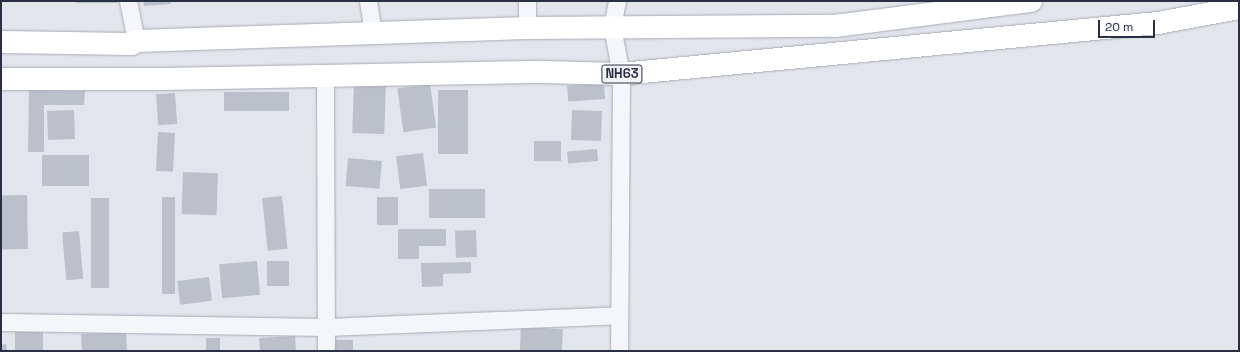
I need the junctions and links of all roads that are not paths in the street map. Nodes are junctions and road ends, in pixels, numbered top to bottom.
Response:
1 (128, 1) edge
2 (368, 1) edge
3 (527, 1) edge
4 (617, 1) edge
5 (1031, 1) edge
6 (1239, 8) edge
7 (612, 27) junction
8 (527, 28) junction
9 (373, 33) junction
10 (136, 41) junction
11 (1, 42) edge
12 (621, 74) junction
13 (325, 76) junction
14 (1, 79) edge
15 (619, 315) junction
16 (1, 322) edge
17 (326, 326) junction
18 (326, 351) edge
19 (619, 351) edge

1 - 10 street
2 - 9 street
3 - 8 street
4 - 7 street
5 - 7 highway
6 - 12 highway, NH63
7 - 8 highway
7 - 12 street
8 - 9 highway
9 - 10 highway
10 - 11 highway
12 - 13 highway, NH63
12 - 15 street
13 - 14 highway, NH63
13 - 17 street
15 - 17 street
15 - 19 street
16 - 17 street
17 - 18 street

